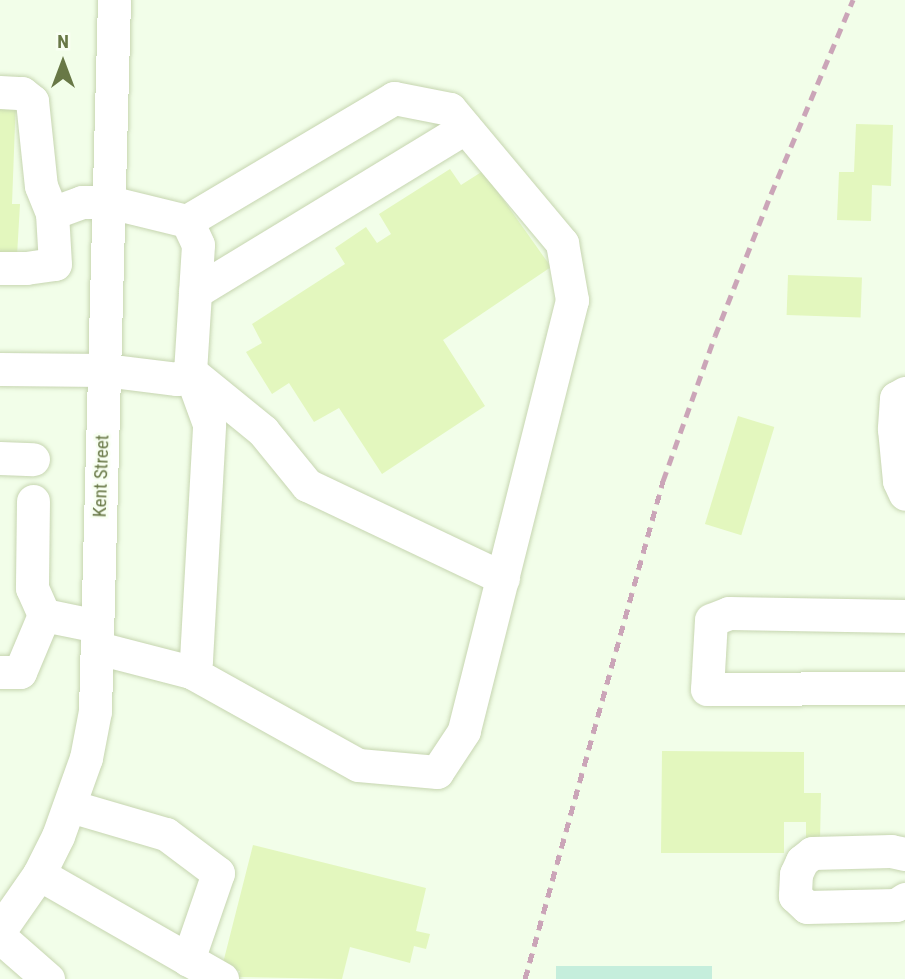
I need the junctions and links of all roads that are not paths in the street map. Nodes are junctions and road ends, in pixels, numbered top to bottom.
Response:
1 (114, 0) edge
2 (0, 92) edge
3 (465, 128) junction
4 (109, 202) junction
5 (52, 213) junction
6 (187, 221) junction
7 (0, 268) edge
8 (195, 292) junction
9 (0, 369) edge
10 (104, 370) junction
11 (190, 372) junction
12 (905, 393) edge
13 (0, 458) edge
14 (33, 459) dead end
15 (905, 494) edge
16 (33, 501) dead end
17 (503, 578) junction
18 (44, 615) junction
19 (905, 616) edge
20 (97, 637) junction
21 (0, 672) edge
22 (191, 672) junction
23 (905, 688) edge
24 (70, 806) junction
25 (905, 854) edge
26 (39, 874) junction
27 (905, 899) edge
28 (0, 930) edge
29 (0, 937) edge
30 (188, 960) junction
31 (48, 979) edge
32 (222, 979) edge

1 - 4 street, Kent Street
2 - 5 street
3 - 6 street
3 - 8 street
3 - 17 street
4 - 5 street
4 - 6 street
4 - 10 street, Kent Street
5 - 7 street
6 - 8 street
8 - 11 street
9 - 10 street
10 - 11 street
10 - 20 street, Kent Street
11 - 17 street
11 - 22 street
12 - 15 street
13 - 14 street
16 - 18 street
17 - 22 street
18 - 20 street
18 - 21 street
19 - 23 street
20 - 22 street
20 - 24 street, Kent Street
24 - 26 street, Kent Street
24 - 30 street
25 - 27 street
26 - 28 street, Kent Street
26 - 30 street
29 - 31 street
30 - 32 street

